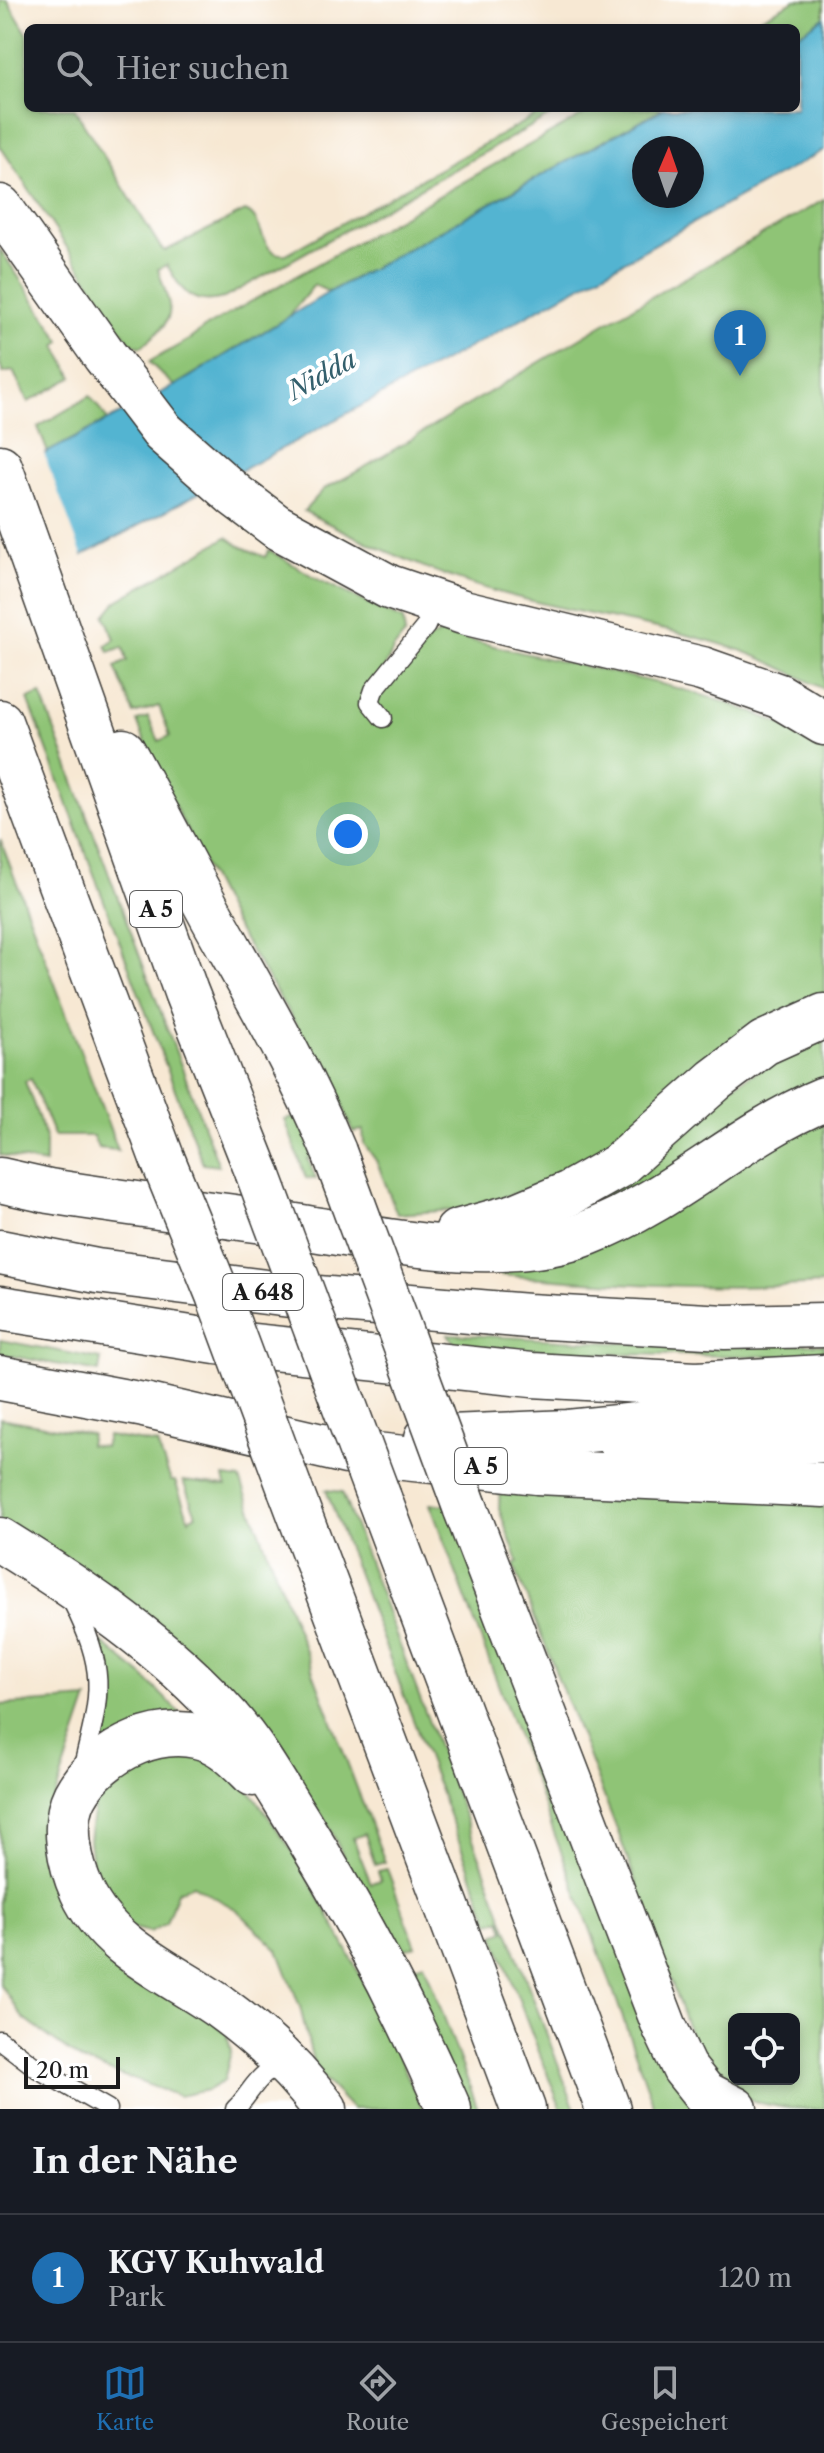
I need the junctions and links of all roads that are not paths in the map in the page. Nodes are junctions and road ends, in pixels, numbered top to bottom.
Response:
1 (0, 207) edge
2 (0, 467) edge
3 (436, 603) junction
4 (64, 643) junction
5 (383, 718) dead end
6 (0, 722) edge
7 (824, 723) edge
8 (824, 1016) edge
9 (824, 1099) edge
10 (0, 1180) edge
11 (355, 1236) junction
12 (0, 1252) edge
13 (0, 1308) edge
14 (824, 1325) edge
15 (824, 1377) edge
16 (0, 1378) edge
17 (144, 1405) junction
18 (824, 1406) edge
19 (425, 1438) junction
20 (824, 1440) edge
21 (824, 1485) edge
22 (0, 1540) edge
23 (61, 1578) junction
24 (76, 1796) junction
25 (292, 1812) junction
26 (0, 2040) edge
27 (313, 2094) edge
28 (108, 2109) edge
29 (235, 2109) edge
30 (449, 2109) edge
31 (523, 2109) edge
32 (608, 2109) edge
33 (735, 2109) edge

1 - 3 highway
2 - 4 highway, A 5
3 - 5 lane
3 - 7 highway
4 - 32 highway, A 5, bridge
4 - 33 highway, A 5, bridge
6 - 31 highway, bridge
8 - 11 highway
9 - 11 highway
10 - 11 highway
12 - 14 highway, A 648
13 - 15 highway, A 648
16 - 17 highway
17 - 19 highway
17 - 21 highway, A 5
18 - 19 highway
19 - 20 highway
22 - 23 highway
23 - 24 lane
23 - 25 highway
24 - 25 highway
24 - 27 highway
25 - 30 highway
26 - 28 lane
27 - 29 lane

